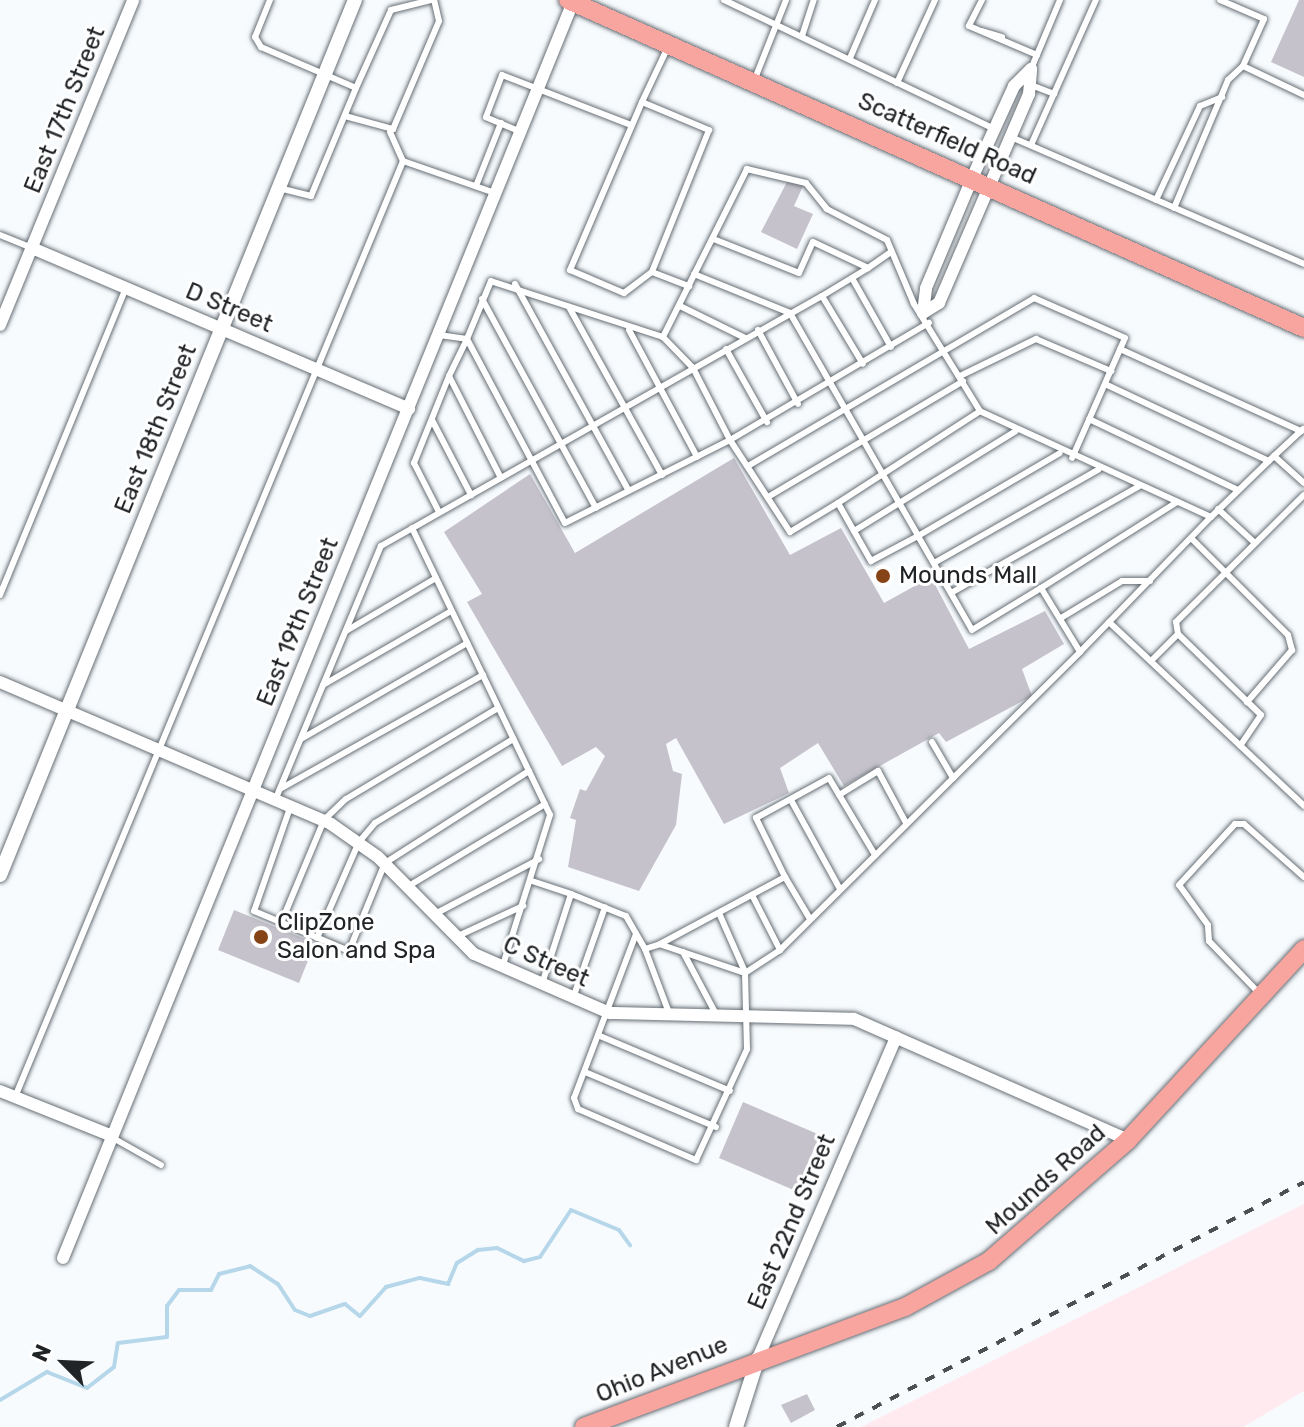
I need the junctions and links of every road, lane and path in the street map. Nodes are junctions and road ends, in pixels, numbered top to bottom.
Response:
1 (133, 0) edge
2 (270, 0) edge
3 (355, 0) edge
4 (432, 0) edge
5 (724, 0) edge
6 (786, 0) edge
7 (814, 0) edge
8 (875, 0) edge
9 (935, 0) edge
10 (982, 0) edge
11 (1060, 0) edge
12 (1096, 0) edge
13 (1220, 0) edge
14 (570, 1) edge
15 (778, 25) junction
16 (982, 31) junction
17 (802, 36) junction
18 (1002, 37) dead end
19 (669, 44) junction
20 (1037, 55) junction
21 (850, 58) junction
22 (1243, 66) junction
23 (1031, 69) junction
24 (324, 75) junction
25 (754, 81) junction
26 (897, 83) junction
27 (1030, 84) junction
28 (538, 87) junction
29 (356, 88) junction
30 (1054, 94) junction
31 (1304, 95) edge
32 (1222, 97) junction
33 (642, 102) junction
34 (345, 116) junction
35 (501, 123) junction
36 (631, 125) junction
37 (994, 129) junction
38 (390, 132) junction
39 (521, 132) junction
40 (1011, 137) junction
41 (1031, 145) junction
42 (403, 161) junction
43 (973, 176) junction
44 (991, 184) junction
45 (476, 186) junction
46 (276, 187) junction
47 (496, 193) junction
48 (1156, 200) junction
49 (1174, 208) junction
50 (0, 235) edge
51 (716, 240) junction
52 (32, 248) junction
53 (891, 252) junction
54 (1304, 264) edge
55 (868, 268) junction
56 (652, 272) junction
57 (694, 274) junction
58 (852, 278) junction
59 (515, 283) junction
60 (689, 286) junction
61 (126, 288) junction
62 (822, 296) junction
63 (482, 299) junction
64 (680, 306) junction
65 (569, 307) junction
66 (790, 313) junction
67 (926, 318) junction
68 (0, 325) edge
69 (220, 328) junction
70 (1304, 328) edge
71 (628, 329) junction
72 (758, 330) junction
73 (439, 335) junction
74 (663, 337) junction
75 (745, 338) junction
76 (467, 339) junction
77 (891, 347) junction
78 (944, 347) junction
79 (726, 349) junction
80 (1120, 349) junction
81 (863, 364) junction
82 (312, 368) junction
83 (693, 368) junction
84 (1111, 371) junction
85 (449, 376) junction
86 (961, 378) junction
87 (1105, 384) junction
88 (831, 385) junction
89 (657, 389) junction
90 (798, 404) junction
91 (843, 407) junction
92 (625, 408) junction
93 (409, 409) junction
94 (980, 411) junction
95 (432, 419) junction
96 (1089, 419) junction
97 (767, 422) junction
98 (595, 425) junction
99 (1303, 430) edge
100 (1016, 431) junction
101 (730, 440) junction
102 (862, 440) junction
103 (562, 445) junction
104 (1060, 453) junction
105 (697, 457) junction
106 (1072, 458) junction
107 (1272, 458) junction
108 (529, 463) junction
109 (748, 466) junction
110 (1098, 470) junction
111 (662, 475) junction
112 (883, 476) junction
113 (501, 478) junction
114 (1304, 483) edge
115 (1139, 486) junction
116 (1238, 490) junction
117 (629, 491) junction
118 (471, 495) junction
119 (1304, 495) edge
120 (768, 497) junction
121 (1177, 502) junction
122 (838, 503) junction
123 (899, 504) junction
124 (596, 508) junction
125 (1218, 509) junction
126 (439, 512) junction
127 (1211, 517) junction
128 (412, 528) junction
129 (854, 531) junction
130 (918, 536) junction
131 (1191, 538) junction
132 (1255, 543) junction
133 (934, 563) junction
134 (1226, 573) junction
135 (436, 578) junction
136 (1150, 581) junction
137 (1041, 588) junction
138 (951, 593) junction
139 (0, 595) edge
140 (451, 611) junction
141 (1061, 618) junction
142 (1109, 622) junction
143 (346, 631) junction
144 (1178, 634) junction
145 (467, 643) junction
146 (1080, 652) junction
147 (1151, 661) junction
148 (483, 675) junction
149 (0, 682) edge
150 (323, 685) junction
151 (1247, 702) junction
152 (68, 708) junction
153 (498, 708) junction
154 (301, 739) junction
155 (513, 739) junction
156 (932, 742) dead end
157 (1240, 746) junction
158 (158, 747) junction
159 (529, 771) junction
160 (953, 778) junction
161 (253, 788) junction
162 (277, 794) junction
163 (839, 795) junction
164 (791, 800) junction
165 (545, 804) junction
166 (291, 805) junction
167 (1304, 806) edge
168 (324, 820) junction
169 (906, 823) junction
170 (359, 842) junction
171 (875, 855) junction
172 (539, 859) junction
173 (385, 863) junction
174 (0, 875) edge
175 (785, 877) junction
176 (1304, 877) edge
177 (532, 881) junction
178 (407, 887) junction
179 (840, 889) junction
180 (571, 894) junction
181 (752, 895) junction
182 (523, 906) junction
183 (605, 907) junction
184 (719, 913) junction
185 (433, 915) junction
186 (810, 919) junction
187 (281, 923) junction
188 (636, 934) junction
189 (317, 938) junction
190 (455, 938) junction
191 (660, 944) junction
192 (645, 949) junction
193 (1304, 949) edge
194 (780, 950) junction
195 (683, 952) junction
196 (502, 967) junction
197 (745, 973) junction
198 (542, 984) junction
199 (1261, 995) junction
200 (573, 998) junction
201 (610, 1013) junction
202 (671, 1018) junction
203 (718, 1018) junction
204 (749, 1018) junction
205 (600, 1036) junction
206 (896, 1037) junction
207 (585, 1072) junction
208 (0, 1091) edge
209 (730, 1091) junction
210 (15, 1097) junction
211 (716, 1127) junction
212 (110, 1135) junction
213 (1128, 1140) junction
214 (161, 1165) dead end
215 (63, 1258) dead end
216 (758, 1358) junction
217 (584, 1427) edge
218 (736, 1427) edge

1 - 52 street, East 17th Street
2 - 24 lane
3 - 24 street, East 18th Street
4 - 29 lane
4 - 38 lane
5 - 15 lane
6 - 15 lane
7 - 17 lane
8 - 21 lane
9 - 26 lane
10 - 16 lane
11 - 20 lane
12 - 30 lane
13 - 22 lane
14 - 19 main road, Scatterfield Road
14 - 28 street, East 19th Street
15 - 17 lane
15 - 25 lane
16 - 18 lane
16 - 20 lane
17 - 21 lane
19 - 25 main road, Scatterfield Road
19 - 33 lane
20 - 23 lane
21 - 26 lane
22 - 31 lane
22 - 32 lane
23 - 27 street
23 - 37 street
24 - 29 lane
24 - 46 street, East 18th Street
25 - 43 main road, Scatterfield Road
26 - 37 lane
27 - 30 lane
27 - 40 street
28 - 35 lane
28 - 36 lane
28 - 39 street, East 19th Street
29 - 34 lane
30 - 41 lane
32 - 48 lane
32 - 49 lane
33 - 36 lane
33 - 56 lane
34 - 38 lane
34 - 46 lane
35 - 39 lane
35 - 45 lane
36 - 56 lane
37 - 43 street
38 - 42 lane
39 - 47 street, East 19th Street
40 - 41 lane
40 - 44 street
41 - 48 lane
42 - 45 lane
42 - 82 lane
43 - 44 main road, Scatterfield Road
43 - 67 street
44 - 67 street
44 - 70 main road, Scatterfield Road
45 - 47 lane
46 - 69 street, East 18th Street
47 - 73 street, East 19th Street
48 - 49 lane
49 - 54 lane
50 - 52 lane
51 - 53 lane
51 - 55 lane
51 - 57 lane
52 - 61 street, D Street
52 - 68 street, East 17th Street
53 - 55 lane
53 - 67 lane
55 - 58 lane
56 - 60 lane
57 - 60 lane
57 - 66 lane
58 - 62 lane
58 - 77 lane
59 - 63 lane
59 - 65 lane
59 - 98 lane
60 - 64 lane
61 - 69 street, D Street
61 - 139 lane
62 - 66 lane
62 - 81 lane
63 - 76 lane
63 - 103 lane
64 - 74 lane
64 - 75 lane
65 - 71 lane
65 - 92 lane
66 - 72 lane
66 - 88 lane
67 - 77 lane
67 - 78 lane
69 - 82 street, D Street
69 - 152 street, East 18th Street
71 - 74 lane
71 - 89 lane
72 - 75 lane
72 - 90 lane
73 - 76 lane
73 - 93 street, East 19th Street
74 - 83 lane
75 - 79 lane
76 - 85 lane
76 - 108 lane
77 - 81 lane
78 - 80 lane
78 - 86 lane
78 - 91 lane
79 - 83 lane
79 - 97 lane
80 - 84 lane
80 - 99 lane
81 - 88 lane
82 - 93 street, D Street
82 - 158 lane
83 - 89 lane
83 - 101 lane
84 - 86 lane
84 - 87 lane
85 - 95 lane
85 - 113 lane
86 - 94 lane
86 - 102 lane
87 - 96 lane
87 - 107 lane
88 - 90 lane
88 - 91 lane
89 - 92 lane
89 - 105 lane
90 - 97 lane
91 - 102 lane
91 - 109 lane
92 - 98 lane
92 - 111 lane
93 - 161 street, East 19th Street
94 - 100 lane
94 - 112 lane
95 - 118 lane
95 - 126 lane
96 - 106 lane
96 - 116 lane
97 - 101 lane
98 - 103 lane
98 - 117 lane
99 - 107 lane
100 - 104 lane
100 - 123 lane
101 - 105 lane
101 - 109 lane
102 - 112 lane
102 - 120 lane
103 - 108 lane
103 - 124 lane
104 - 106 lane
104 - 130 lane
105 - 111 lane
106 - 110 lane
107 - 114 lane
107 - 116 lane
108 - 113 lane
108 - 124 lane
109 - 120 lane
110 - 115 lane
110 - 133 lane
111 - 117 lane
112 - 122 lane
112 - 123 lane
113 - 118 lane
115 - 121 lane
115 - 138 lane
116 - 125 lane
117 - 124 lane
118 - 126 lane
119 - 132 lane
120 - 122 lane
121 - 127 lane
121 - 137 lane
122 - 129 lane
123 - 129 lane
123 - 130 lane
125 - 127 lane
125 - 132 lane
126 - 128 lane
127 - 131 lane
128 - 135 lane
128 - 143 lane
129 - 130 lane
130 - 133 lane
131 - 134 lane
131 - 136 lane
132 - 134 lane
133 - 138 lane
134 - 144 lane
134 - 151 lane
135 - 140 lane
135 - 143 lane
136 - 141 lane
136 - 142 lane
137 - 138 lane
137 - 141 lane
140 - 145 lane
140 - 150 lane
141 - 146 lane
142 - 146 lane
142 - 147 lane
143 - 150 lane
144 - 147 lane
144 - 151 lane
145 - 148 lane
145 - 154 lane
146 - 160 lane
147 - 157 lane
148 - 153 lane
148 - 162 lane
149 - 152 street, C Street
150 - 154 lane
151 - 157 lane
152 - 158 street, C Street
152 - 174 street, East 18th Street
153 - 155 lane
153 - 168 lane
154 - 162 lane
155 - 159 lane
155 - 170 lane
156 - 160 lane
157 - 167 lane
158 - 161 street, C Street
158 - 210 lane
159 - 165 lane
159 - 173 lane
160 - 169 lane
161 - 162 street, C Street
161 - 212 street, East 19th Street
162 - 166 street, C Street
163 - 164 lane
163 - 169 lane
163 - 171 lane
164 - 175 lane
164 - 179 lane
165 - 172 lane
165 - 178 lane
166 - 168 street, C Street
166 - 187 lane
168 - 170 street, C Street
168 - 187 lane
169 - 171 lane
170 - 173 street, C Street
170 - 189 lane
171 - 179 lane
172 - 177 lane
172 - 185 lane
173 - 178 street, C Street
173 - 189 lane
175 - 181 lane
175 - 186 lane
176 - 199 lane
177 - 180 lane
177 - 182 lane
178 - 185 street, C Street
179 - 186 lane
180 - 183 lane
180 - 198 lane
181 - 184 lane
181 - 194 lane
182 - 190 lane
182 - 196 lane
183 - 188 lane
183 - 200 lane
184 - 191 lane
184 - 197 lane
185 - 190 street, C Street
186 - 194 lane
187 - 189 lane
188 - 192 lane
188 - 201 lane
190 - 196 street, C Street
191 - 192 lane
191 - 195 lane
192 - 202 lane
193 - 199 main road, Mounds Road
194 - 197 lane
195 - 197 lane
195 - 203 lane
196 - 198 street, C Street
197 - 204 lane
198 - 200 street, C Street
199 - 213 main road, Mounds Road
200 - 201 street, C Street
201 - 202 street, C Street
201 - 205 lane
202 - 203 street, C Street
203 - 204 street, C Street
204 - 206 street, C Street
204 - 209 lane
205 - 207 lane
205 - 209 lane
206 - 213 street, C Street
206 - 216 street, East 22nd Street
207 - 211 lane
207 - 211 lane
208 - 210 street
209 - 211 lane
210 - 212 street
212 - 214 lane
212 - 215 street, East 19th Street
213 - 216 main road, Mounds Road
216 - 217 main road, Ohio Avenue
216 - 218 street, East 22nd Street

